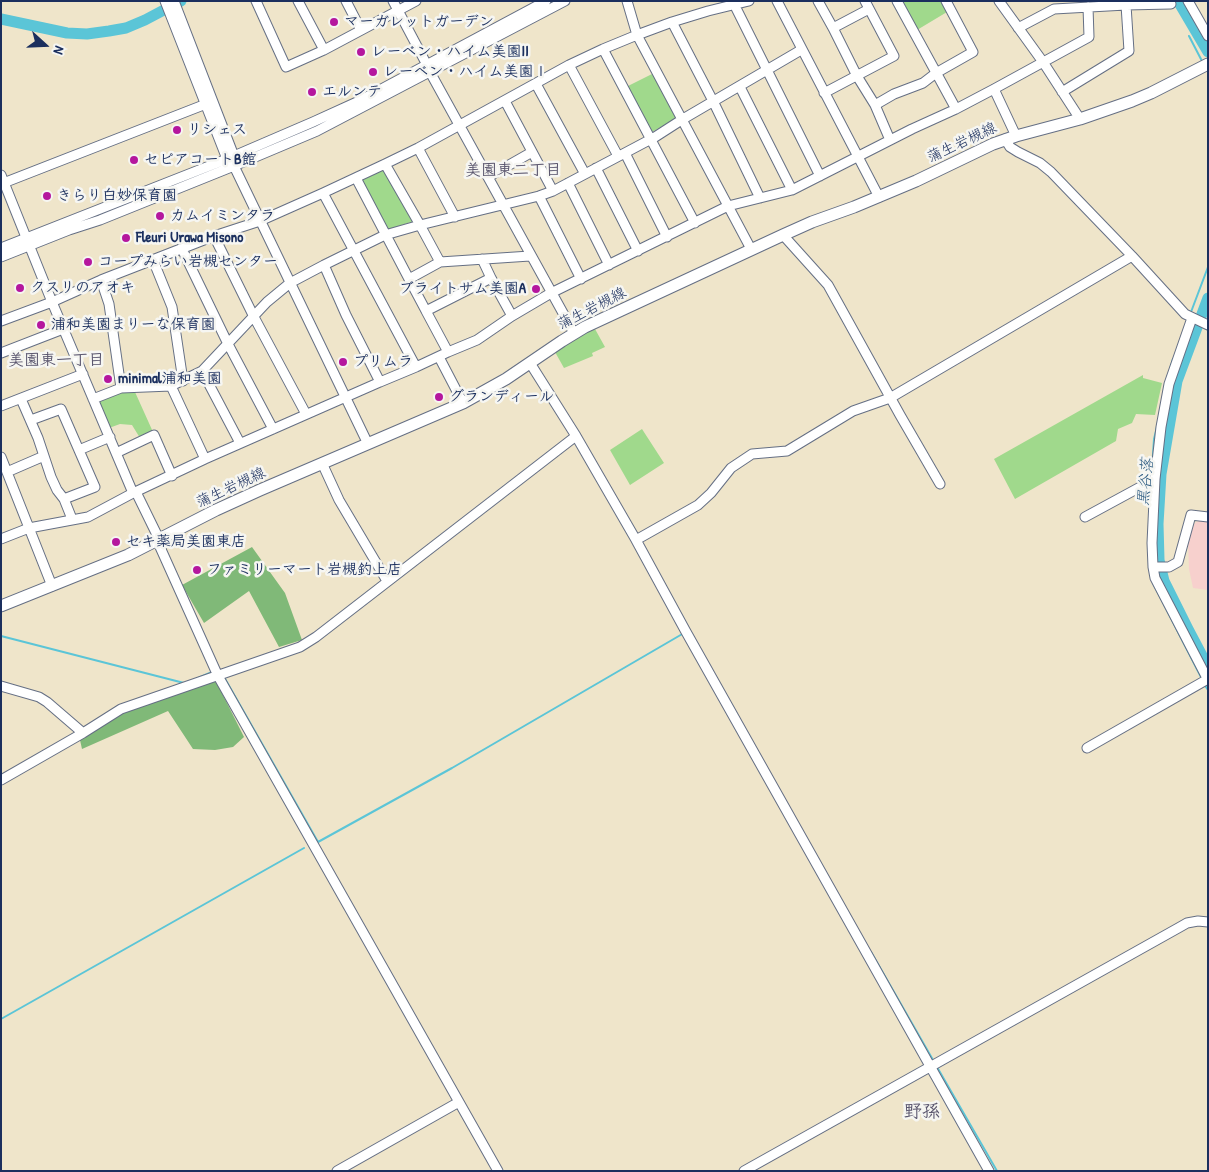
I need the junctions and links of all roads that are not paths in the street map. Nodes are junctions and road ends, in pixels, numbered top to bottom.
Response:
1 (164, 1) edge
2 (174, 1) edge
3 (256, 1) edge
4 (298, 1) edge
5 (346, 1) edge
6 (393, 1) edge
7 (416, 1) edge
8 (546, 1) edge
9 (565, 1) edge
10 (627, 1) edge
11 (749, 1) edge
12 (776, 1) edge
13 (818, 1) edge
14 (897, 1) edge
15 (946, 1) edge
16 (999, 1) edge
17 (1169, 1) edge
18 (1188, 1) edge
19 (734, 4) junction
20 (867, 5) edge
21 (1126, 5) junction
22 (1088, 7) junction
23 (398, 11) junction
24 (672, 22) junction
25 (178, 23) junction
26 (833, 28) junction
27 (1018, 28) junction
28 (361, 30) junction
29 (637, 35) junction
30 (1208, 36) edge
31 (603, 49) junction
32 (324, 50) junction
33 (801, 50) junction
34 (1043, 62) junction
35 (1208, 64) edge
36 (569, 66) junction
37 (428, 69) junction
38 (767, 70) junction
39 (936, 72) junction
40 (857, 76) junction
41 (536, 84) junction
42 (740, 87) junction
43 (994, 89) junction
44 (1062, 92) junction
45 (824, 93) junction
46 (505, 101) junction
47 (713, 101) junction
48 (206, 104) junction
49 (875, 105) junction
50 (956, 109) junction
51 (683, 119) junction
52 (1080, 119) junction
53 (459, 125) junction
54 (1016, 136) junction
55 (1005, 139) junction
56 (650, 140) junction
57 (890, 140) junction
58 (418, 148) junction
59 (532, 152) junction
60 (621, 155) junction
61 (858, 157) junction
62 (231, 158) junction
63 (385, 164) junction
64 (234, 166) junction
65 (596, 168) junction
66 (585, 174) junction
67 (488, 176) junction
68 (820, 176) junction
69 (356, 178) junction
70 (2, 181) edge
71 (568, 183) junction
72 (792, 190) junction
73 (553, 191) junction
74 (323, 193) junction
75 (539, 196) junction
76 (879, 197) junction
77 (760, 198) junction
78 (503, 205) junction
79 (728, 206) junction
80 (455, 216) junction
81 (260, 221) junction
82 (695, 223) junction
83 (420, 225) junction
84 (783, 234) junction
85 (385, 235) junction
86 (214, 236) junction
87 (667, 237) junction
88 (27, 242) junction
89 (1, 248) edge
90 (182, 249) junction
91 (751, 249) junction
92 (354, 251) junction
93 (638, 251) junction
94 (530, 256) junction
95 (1132, 256) junction
96 (1, 257) edge
97 (482, 259) junction
98 (152, 260) junction
99 (440, 262) junction
100 (609, 265) junction
101 (324, 266) junction
102 (408, 278) junction
103 (491, 278) junction
104 (581, 279) junction
105 (101, 280) junction
106 (290, 282) junction
107 (551, 293) junction
108 (52, 302) junction
109 (426, 310) junction
110 (512, 316) junction
111 (254, 317) junction
112 (1, 321) edge
113 (1202, 321) edge
114 (64, 329) junction
115 (574, 333) junction
116 (228, 344) junction
117 (1, 353) edge
118 (443, 355) junction
119 (530, 363) junction
120 (416, 368) junction
121 (202, 371) junction
122 (83, 374) junction
123 (183, 381) junction
124 (380, 382) junction
125 (171, 386) junction
126 (121, 388) junction
127 (345, 397) junction
128 (890, 398) junction
129 (21, 399) junction
130 (93, 399) junction
131 (463, 403) junction
132 (1, 406) edge
133 (306, 414) junction
134 (31, 420) junction
135 (273, 429) junction
136 (576, 436) junction
137 (110, 437) junction
138 (240, 443) junction
139 (368, 444) junction
140 (79, 450) junction
141 (116, 453) junction
142 (44, 456) junction
143 (1, 458) edge
144 (205, 460) junction
145 (322, 463) junction
146 (7, 472) junction
147 (172, 476) junction
148 (1155, 479) junction
149 (940, 484) dead end
150 (135, 492) junction
151 (64, 500) junction
152 (1085, 517) dead end
153 (1208, 517) edge
154 (72, 520) junction
155 (29, 528) junction
156 (1, 539) edge
157 (159, 539) junction
158 (636, 540) junction
159 (1153, 567) junction
160 (388, 581) junction
161 (52, 586) junction
162 (1, 606) edge
163 (218, 676) junction
164 (1208, 680) edge
165 (1, 686) edge
166 (84, 733) junction
167 (1087, 748) dead end
168 (1, 780) edge
169 (1208, 922) edge
170 (930, 1066) junction
171 (459, 1102) junction
172 (337, 1171) edge
173 (498, 1171) edge
174 (744, 1171) edge
175 (989, 1171) edge

1 - 25 street
2 - 25 street
3 - 32 street
4 - 32 street
5 - 28 street
6 - 23 street
7 - 23 street
8 - 37 street
9 - 37 street
10 - 29 street
11 - 19 street
12 - 33 street
13 - 26 street
14 - 39 street
15 - 39 street
16 - 27 street
17 - 21 street
18 - 30 street
19 - 24 street
19 - 38 street
20 - 26 street
20 - 40 street
21 - 22 street
21 - 44 street
22 - 27 street
22 - 34 street
23 - 28 street
23 - 37 street
24 - 29 street
24 - 47 street
25 - 48 street
25 - 62 street
26 - 40 street
27 - 34 street
28 - 32 street
29 - 31 street
29 - 51 street
31 - 36 street
31 - 56 street
33 - 38 street
33 - 45 street
34 - 43 street
34 - 44 street
35 - 52 main road, 蒲生岩槻線
36 - 41 street
36 - 60 street
37 - 53 street
37 - 62 street
37 - 64 street
38 - 42 street
38 - 68 street
39 - 49 street
39 - 50 street
40 - 45 street
40 - 49 street
41 - 46 street
41 - 66 street
42 - 47 street
42 - 72 street
43 - 50 street
43 - 54 street
44 - 52 street
45 - 61 street
46 - 53 street
46 - 59 street
47 - 51 street
47 - 77 street
48 - 62 street
48 - 70 street
49 - 57 street
50 - 57 street
51 - 56 street
51 - 79 street
52 - 54 main road, 蒲生岩槻線
53 - 58 street
53 - 67 street
54 - 55 main road, 蒲生岩槻線
55 - 76 main road, 蒲生岩槻線
55 - 95 street
56 - 60 street
56 - 82 street
57 - 61 street
58 - 63 street
58 - 80 street
59 - 67 street
59 - 73 street
60 - 65 street
60 - 87 street
61 - 68 street
61 - 76 street
62 - 64 street
62 - 88 street
63 - 69 street
63 - 83 street
64 - 81 street
64 - 88 street
65 - 66 street
65 - 93 street
66 - 71 street
67 - 78 street
68 - 72 street
69 - 74 street
69 - 85 street
70 - 88 street
71 - 73 street
71 - 100 street
72 - 77 street
73 - 75 street
74 - 81 street
74 - 92 street
75 - 78 street
75 - 104 street
76 - 84 main road, 蒲生岩槻線
77 - 79 street
78 - 80 street
78 - 94 street
79 - 82 street
79 - 91 street
80 - 83 street
81 - 86 street
81 - 106 street
82 - 87 street
83 - 85 street
83 - 99 street
84 - 91 main road, 蒲生岩槻線
84 - 128 street
85 - 92 street
85 - 102 street
86 - 90 street
86 - 111 street
87 - 93 street
88 - 89 street
88 - 96 street
88 - 108 street
90 - 98 street
90 - 116 street
91 - 115 main road, 蒲生岩槻線
92 - 101 street
92 - 120 street
93 - 100 street
94 - 97 street
94 - 107 street
95 - 113 street
95 - 128 street
97 - 99 street
97 - 103 street
98 - 105 street
98 - 123 street
99 - 102 street
100 - 104 street
101 - 106 street
101 - 124 street
102 - 109 street
103 - 109 street
103 - 110 street
104 - 107 street
105 - 108 street
105 - 126 street
106 - 111 street
106 - 127 street
107 - 110 street
107 - 115 street
108 - 112 street
108 - 114 street
109 - 118 street
110 - 118 street
111 - 116 street
111 - 133 street
113 - 148 street
114 - 117 street
114 - 122 street
115 - 119 main road, 蒲生岩槻線
116 - 121 street
116 - 135 street
118 - 120 street
118 - 131 street
119 - 131 main road, 蒲生岩槻線
119 - 136 street
120 - 124 street
121 - 123 street
121 - 138 street
122 - 129 street
122 - 130 street
123 - 125 street
124 - 127 street
125 - 126 street
125 - 144 street
126 - 130 street
127 - 133 street
127 - 139 street
128 - 149 street
128 - 158 street
129 - 132 street
129 - 134 street
130 - 137 street
131 - 139 main road, 蒲生岩槻線
133 - 135 street
134 - 140 street
134 - 142 street
135 - 138 street
136 - 158 street
136 - 160 street
137 - 140 street
137 - 141 street
138 - 144 street
139 - 145 main road, 蒲生岩槻線
140 - 151 street
141 - 147 street
141 - 150 street
142 - 146 street
142 - 151 street
143 - 146 street
144 - 147 street
145 - 157 main road, 蒲生岩槻線
145 - 160 street
146 - 155 street
147 - 150 street
148 - 152 street
148 - 159 street
150 - 154 street
150 - 157 street
151 - 154 street
153 - 159 street
154 - 155 street
155 - 156 street
155 - 161 street
157 - 161 main road, 蒲生岩槻線
157 - 163 street
158 - 170 street
159 - 164 street
160 - 163 street
161 - 162 main road, 蒲生岩槻線
163 - 166 street
163 - 171 street
164 - 167 street
165 - 166 street
166 - 168 street
169 - 170 street
170 - 174 street
170 - 175 street
171 - 172 street
171 - 173 street

